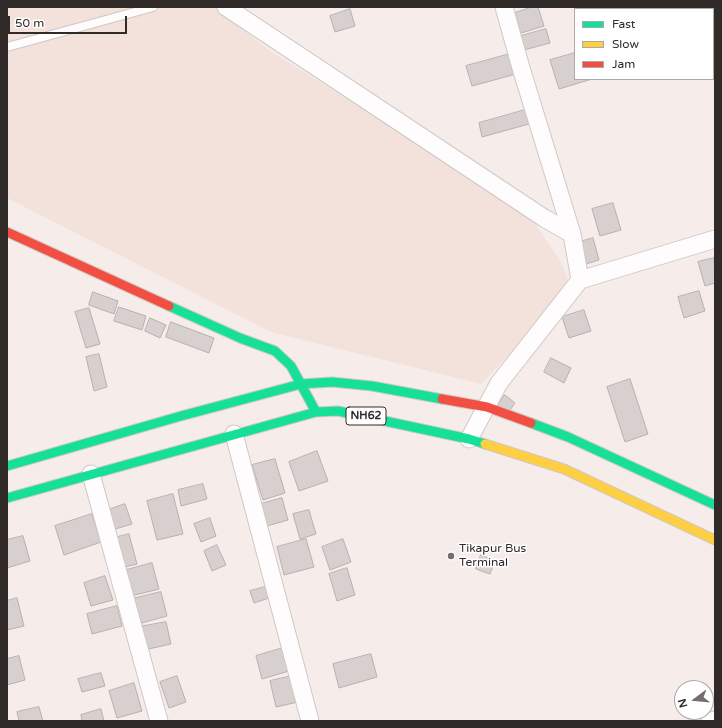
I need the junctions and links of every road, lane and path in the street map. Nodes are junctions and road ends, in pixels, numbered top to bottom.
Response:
1 (154, 7) edge
2 (226, 7) edge
3 (504, 7) edge
4 (7, 47) edge
5 (7, 232) edge
6 (572, 234) junction
7 (715, 239) edge
8 (580, 280) junction
9 (300, 384) junction
10 (487, 407) junction
11 (316, 412) junction
12 (234, 434) junction
13 (469, 439) junction
14 (7, 466) edge
15 (90, 474) junction
16 (7, 498) edge
17 (715, 505) edge
18 (715, 540) edge
19 (715, 720) edge
20 (159, 721) edge
21 (310, 721) edge
22 (710, 721) edge

1 - 4 lane
2 - 6 street
3 - 6 street
5 - 9 main road
6 - 8 street
7 - 8 street
8 - 10 street
9 - 10 main road
9 - 11 main road
9 - 14 main road
10 - 13 street
10 - 17 main road
11 - 12 main road, NH62
11 - 13 main road, NH62
12 - 15 main road, NH62
12 - 21 street
13 - 18 main road, NH62
15 - 16 main road, NH62
15 - 20 street
19 - 22 street

